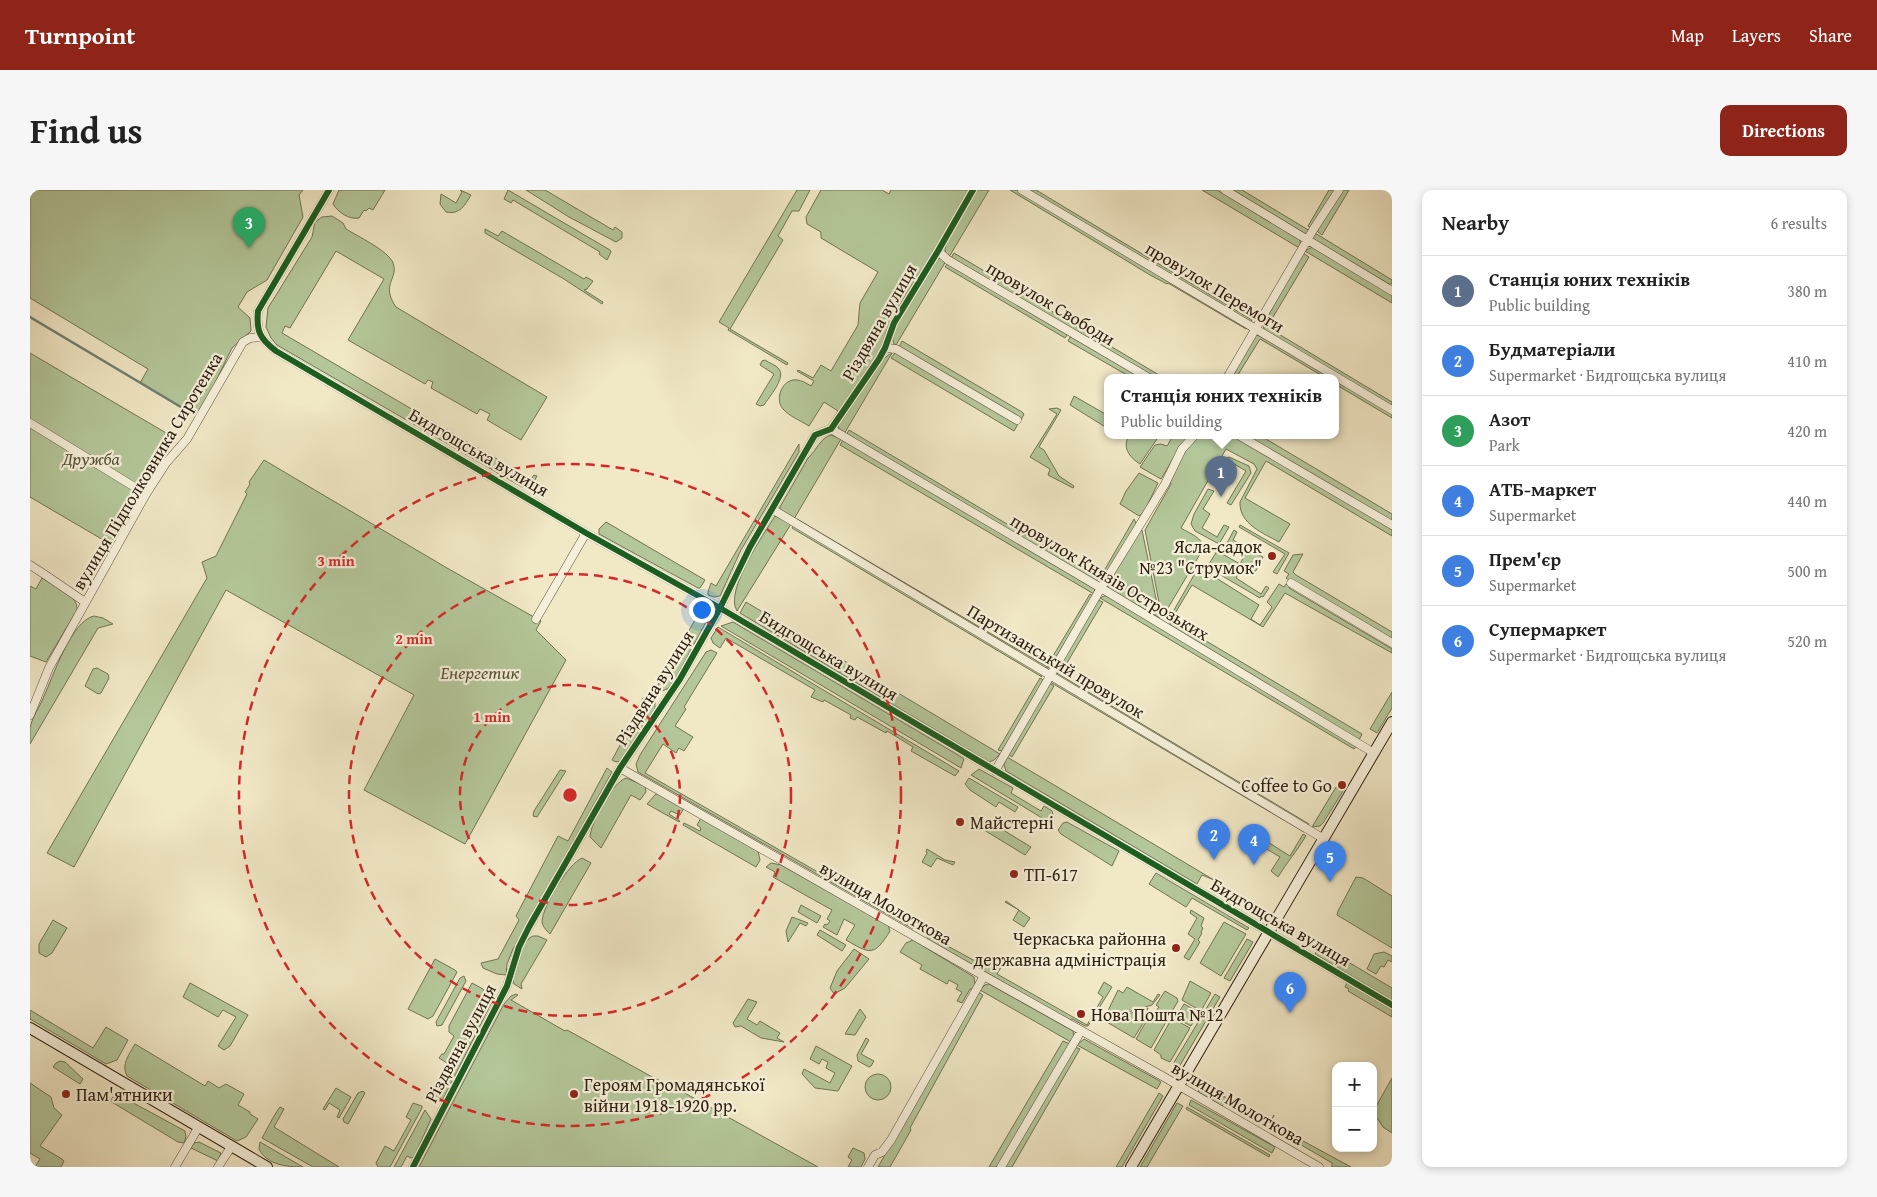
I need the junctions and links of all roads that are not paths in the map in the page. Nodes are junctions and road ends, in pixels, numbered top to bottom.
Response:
1 (328, 190) edge
2 (973, 190) edge
3 (1022, 190) edge
4 (1225, 190) edge
5 (1339, 190) edge
6 (1308, 240) junction
7 (938, 251) junction
8 (1392, 291) edge
9 (1256, 329) junction
10 (261, 337) junction
11 (885, 348) junction
12 (1142, 374) edge
13 (1229, 374) edge
14 (1332, 374) edge
15 (1339, 378) edge
16 (1392, 410) edge
17 (1017, 420) dead end
18 (30, 423) edge
19 (831, 429) junction
20 (1191, 439) edge
21 (1245, 439) edge
22 (146, 494) junction
23 (772, 509) junction
24 (1392, 525) edge
25 (586, 533) junction
26 (30, 565) edge
27 (1291, 583) dead end
28 (1101, 588) junction
29 (84, 602) junction
30 (720, 608) junction
31 (536, 619) dead end
32 (1392, 644) edge
33 (1050, 676) junction
34 (30, 715) edge
35 (1392, 722) edge
36 (1374, 753) junction
37 (620, 768) junction
38 (995, 771) junction
39 (1324, 839) junction
40 (1268, 932) junction
41 (984, 976) junction
42 (1392, 1005) edge
43 (30, 1028) edge
44 (1081, 1031) junction
45 (1178, 1085) junction
46 (198, 1128) junction
47 (232, 1147) junction
48 (175, 1167) edge
49 (218, 1167) edge
50 (267, 1167) edge
51 (413, 1167) edge
52 (868, 1167) edge
53 (1001, 1167) edge
54 (1131, 1167) edge
55 (1319, 1167) edge

1 - 10 street
2 - 7 street, Різдвяна вулиця
3 - 9 street, провулок Перемоги
4 - 6 street
5 - 6 street
6 - 8 street
6 - 9 street
7 - 11 street, Різдвяна вулиця
7 - 12 street, провулок Свободи
9 - 13 street
9 - 14 street, провулок Перемоги
10 - 22 street, вулиця Підполковника Сиротенка
10 - 25 street, Бидгощська вулиця
11 - 17 street
11 - 19 street, Різдвяна вулиця
15 - 16 street, провулок Перемоги
18 - 22 street
19 - 23 street, Різдвяна вулиця
19 - 28 street, провулок Князів Острозьких
20 - 28 street
21 - 24 street
22 - 29 street, вулиця Підполковника Сиротенка
23 - 30 street, Різдвяна вулиця
23 - 33 street, Партизанський провулок
25 - 30 street, Бидгощська вулиця
25 - 31 street
26 - 29 street
27 - 32 street
28 - 33 street
28 - 36 street, провулок Князів Острозьких
29 - 34 street, вулиця Підполковника Сиротенка
30 - 37 street, Різдвяна вулиця
30 - 38 street, Бидгощська вулиця
33 - 38 street
33 - 39 street, Партизанський провулок
35 - 36 main road
36 - 39 main road
37 - 41 street, вулиця Молоткова
37 - 51 street, Різдвяна вулиця
38 - 40 street, Бидгощська вулиця
39 - 40 main road
40 - 42 street, Бидгощська вулиця
40 - 45 main road
41 - 44 street, вулиця Молоткова
41 - 52 street
43 - 46 main road
44 - 45 street, вулиця Молоткова
44 - 53 street
45 - 54 main road
45 - 55 street, вулиця Молоткова
46 - 47 main road
46 - 48 street
47 - 49 street
47 - 50 main road

